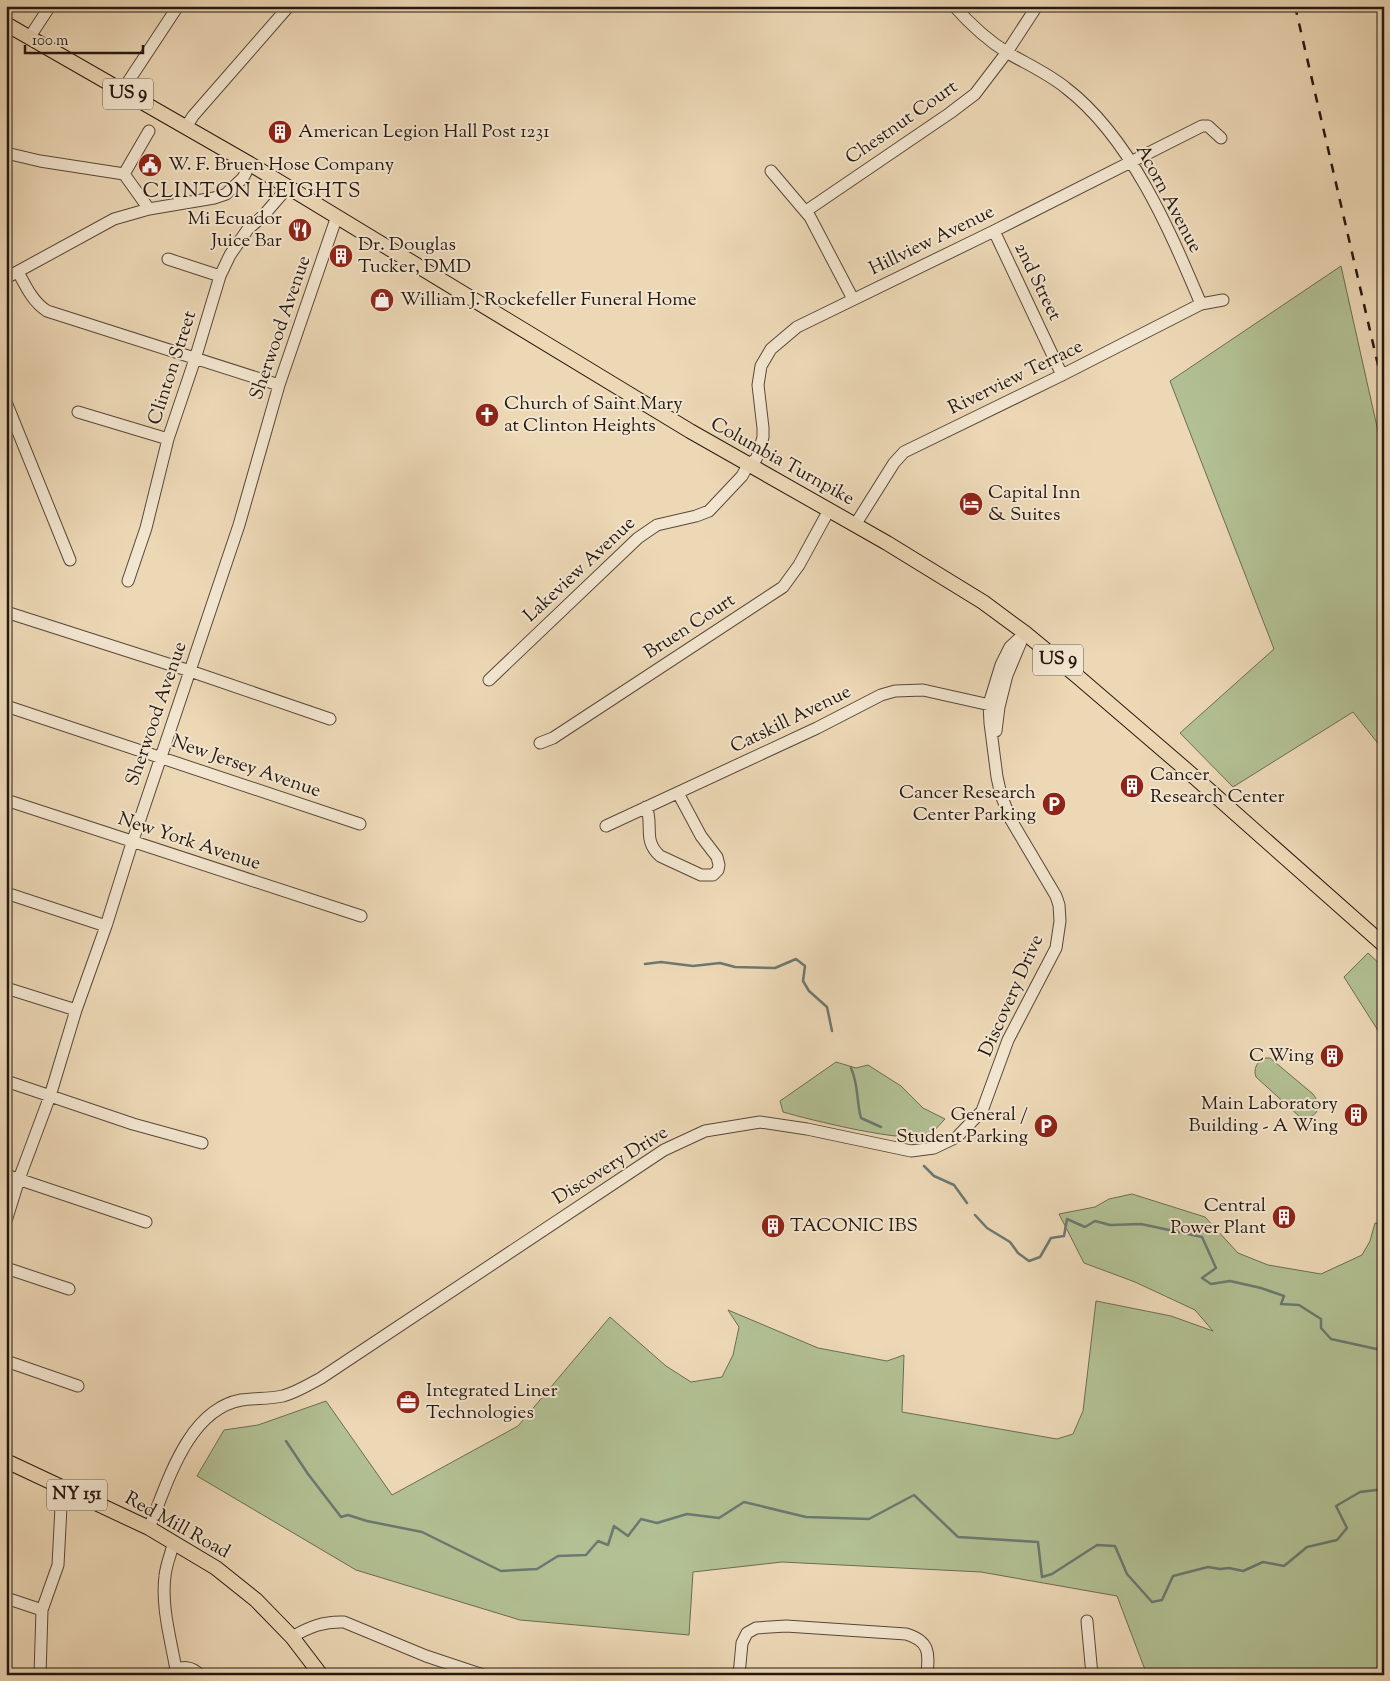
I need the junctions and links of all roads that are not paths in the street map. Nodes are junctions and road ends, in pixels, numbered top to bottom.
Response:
1 (50, 6) edge
2 (178, 6) edge
3 (289, 6) edge
4 (954, 6) edge
5 (1036, 6) edge
6 (6, 24) edge
7 (29, 38) junction
8 (1007, 52) junction
9 (122, 91) junction
10 (186, 127) junction
11 (149, 131) dead end
12 (1221, 138) dead end
13 (6, 153) edge
14 (1131, 162) junction
15 (250, 164) junction
16 (771, 171) dead end
17 (124, 174) junction
18 (288, 187) junction
19 (149, 209) junction
20 (806, 211) junction
21 (337, 216) junction
22 (994, 230) junction
23 (168, 259) dead end
24 (18, 272) junction
25 (220, 276) junction
26 (6, 278) edge
27 (853, 299) junction
28 (1223, 300) dead end
29 (1201, 304) junction
30 (196, 359) junction
31 (1062, 375) junction
32 (279, 385) junction
33 (6, 402) edge
34 (78, 412) dead end
35 (168, 439) junction
36 (748, 465) junction
37 (829, 510) junction
38 (855, 525) junction
39 (70, 560) dead end
40 (128, 580) dead end
41 (6, 612) edge
42 (1025, 633) junction
43 (190, 671) junction
44 (489, 680) dead end
45 (6, 706) edge
46 (994, 706) junction
47 (330, 719) dead end
48 (540, 742) dead end
49 (161, 757) junction
50 (678, 793) junction
51 (6, 800) edge
52 (646, 807) junction
53 (360, 824) dead end
54 (606, 826) dead end
55 (132, 843) junction
56 (6, 893) edge
57 (361, 916) dead end
58 (106, 926) junction
59 (1384, 945) edge
60 (6, 988) edge
61 (76, 1010) junction
62 (6, 1081) edge
63 (50, 1096) junction
64 (202, 1143) dead end
65 (6, 1175) edge
66 (20, 1179) junction
67 (6, 1221) edge
68 (146, 1222) dead end
69 (6, 1268) edge
70 (69, 1289) dead end
71 (6, 1361) edge
72 (78, 1386) dead end
73 (6, 1461) edge
74 (62, 1488) junction
75 (149, 1528) junction
76 (174, 1542) junction
77 (6, 1598) edge
78 (42, 1610) junction
79 (1087, 1621) dead end
80 (292, 1637) junction
81 (173, 1672) edge
82 (40, 1675) edge
83 (200, 1675) edge
84 (321, 1675) edge
85 (482, 1675) edge
86 (738, 1675) edge
87 (927, 1675) edge
88 (1092, 1675) edge

1 - 7 street
2 - 9 street
3 - 10 street
4 - 8 street, Acorn Avenue
5 - 8 street, Chestnut Court
6 - 7 main road, Columbia Turnpike / US 9
7 - 9 main road, Columbia Turnpike / US 9
8 - 14 street, Acorn Avenue
8 - 20 street, Chestnut Court
9 - 10 main road, Columbia Turnpike / US 9
10 - 15 main road, Columbia Turnpike / US 9
11 - 17 street
12 - 14 street, Hillview Avenue
13 - 17 street
14 - 22 street, Hillview Avenue
14 - 29 street, Acorn Avenue
15 - 18 main road, Columbia Turnpike / US 9
15 - 19 street
16 - 20 street
17 - 19 street
18 - 21 main road, Columbia Turnpike / US 9
18 - 25 street, Clinton Street
19 - 24 street
20 - 27 street
21 - 32 street, Sherwood Avenue
21 - 36 main road, Columbia Turnpike / US 9
22 - 27 street, Hillview Avenue
22 - 31 street, 2nd Street
23 - 25 street
24 - 26 street
24 - 30 street
25 - 30 street, Clinton Street
27 - 36 street, Hillview Avenue
28 - 29 street, Riverview Terrace
29 - 31 street, Riverview Terrace
30 - 32 street
30 - 35 street, Clinton Street
31 - 38 street, Riverview Terrace
32 - 43 street, Sherwood Avenue
33 - 39 street
34 - 35 street
35 - 40 street, Clinton Street
36 - 37 main road, Columbia Turnpike / US 9
36 - 44 street, Lakeview Avenue
37 - 38 main road, Columbia Turnpike / US 9
37 - 48 street, Bruen Court
38 - 42 main road, Columbia Turnpike / US 9
41 - 43 street
42 - 46 street, Discovery Drive
42 - 59 main road, Columbia Turnpike / US 9
43 - 47 street
43 - 49 street, Sherwood Avenue
45 - 49 street, New Jersey Avenue
46 - 50 street, Catskill Avenue
46 - 75 street, Discovery Drive
49 - 53 street, New Jersey Avenue
49 - 55 street, Sherwood Avenue
50 - 52 street, Catskill Avenue
50 - 52 street
51 - 55 street, New York Avenue
52 - 54 street, Catskill Avenue
55 - 57 street, New York Avenue
55 - 58 street, Sherwood Avenue
56 - 58 street
58 - 61 street, Sherwood Avenue
60 - 61 street
61 - 63 street, Sherwood Avenue
62 - 63 street
63 - 64 street
63 - 66 street, Sherwood Avenue
65 - 66 street
66 - 67 street, Sherwood Avenue
66 - 68 street
69 - 70 street
71 - 72 street
73 - 74 main road, Red Mill Road / NY 151
74 - 75 main road, Red Mill Road / NY 151
74 - 78 street
75 - 76 main road, Red Mill Road / NY 151
76 - 80 main road, Red Mill Road / NY 151
76 - 81 street
77 - 78 street
78 - 82 street
79 - 88 street
80 - 84 main road, NY 151
80 - 85 street
81 - 83 street
86 - 87 street

